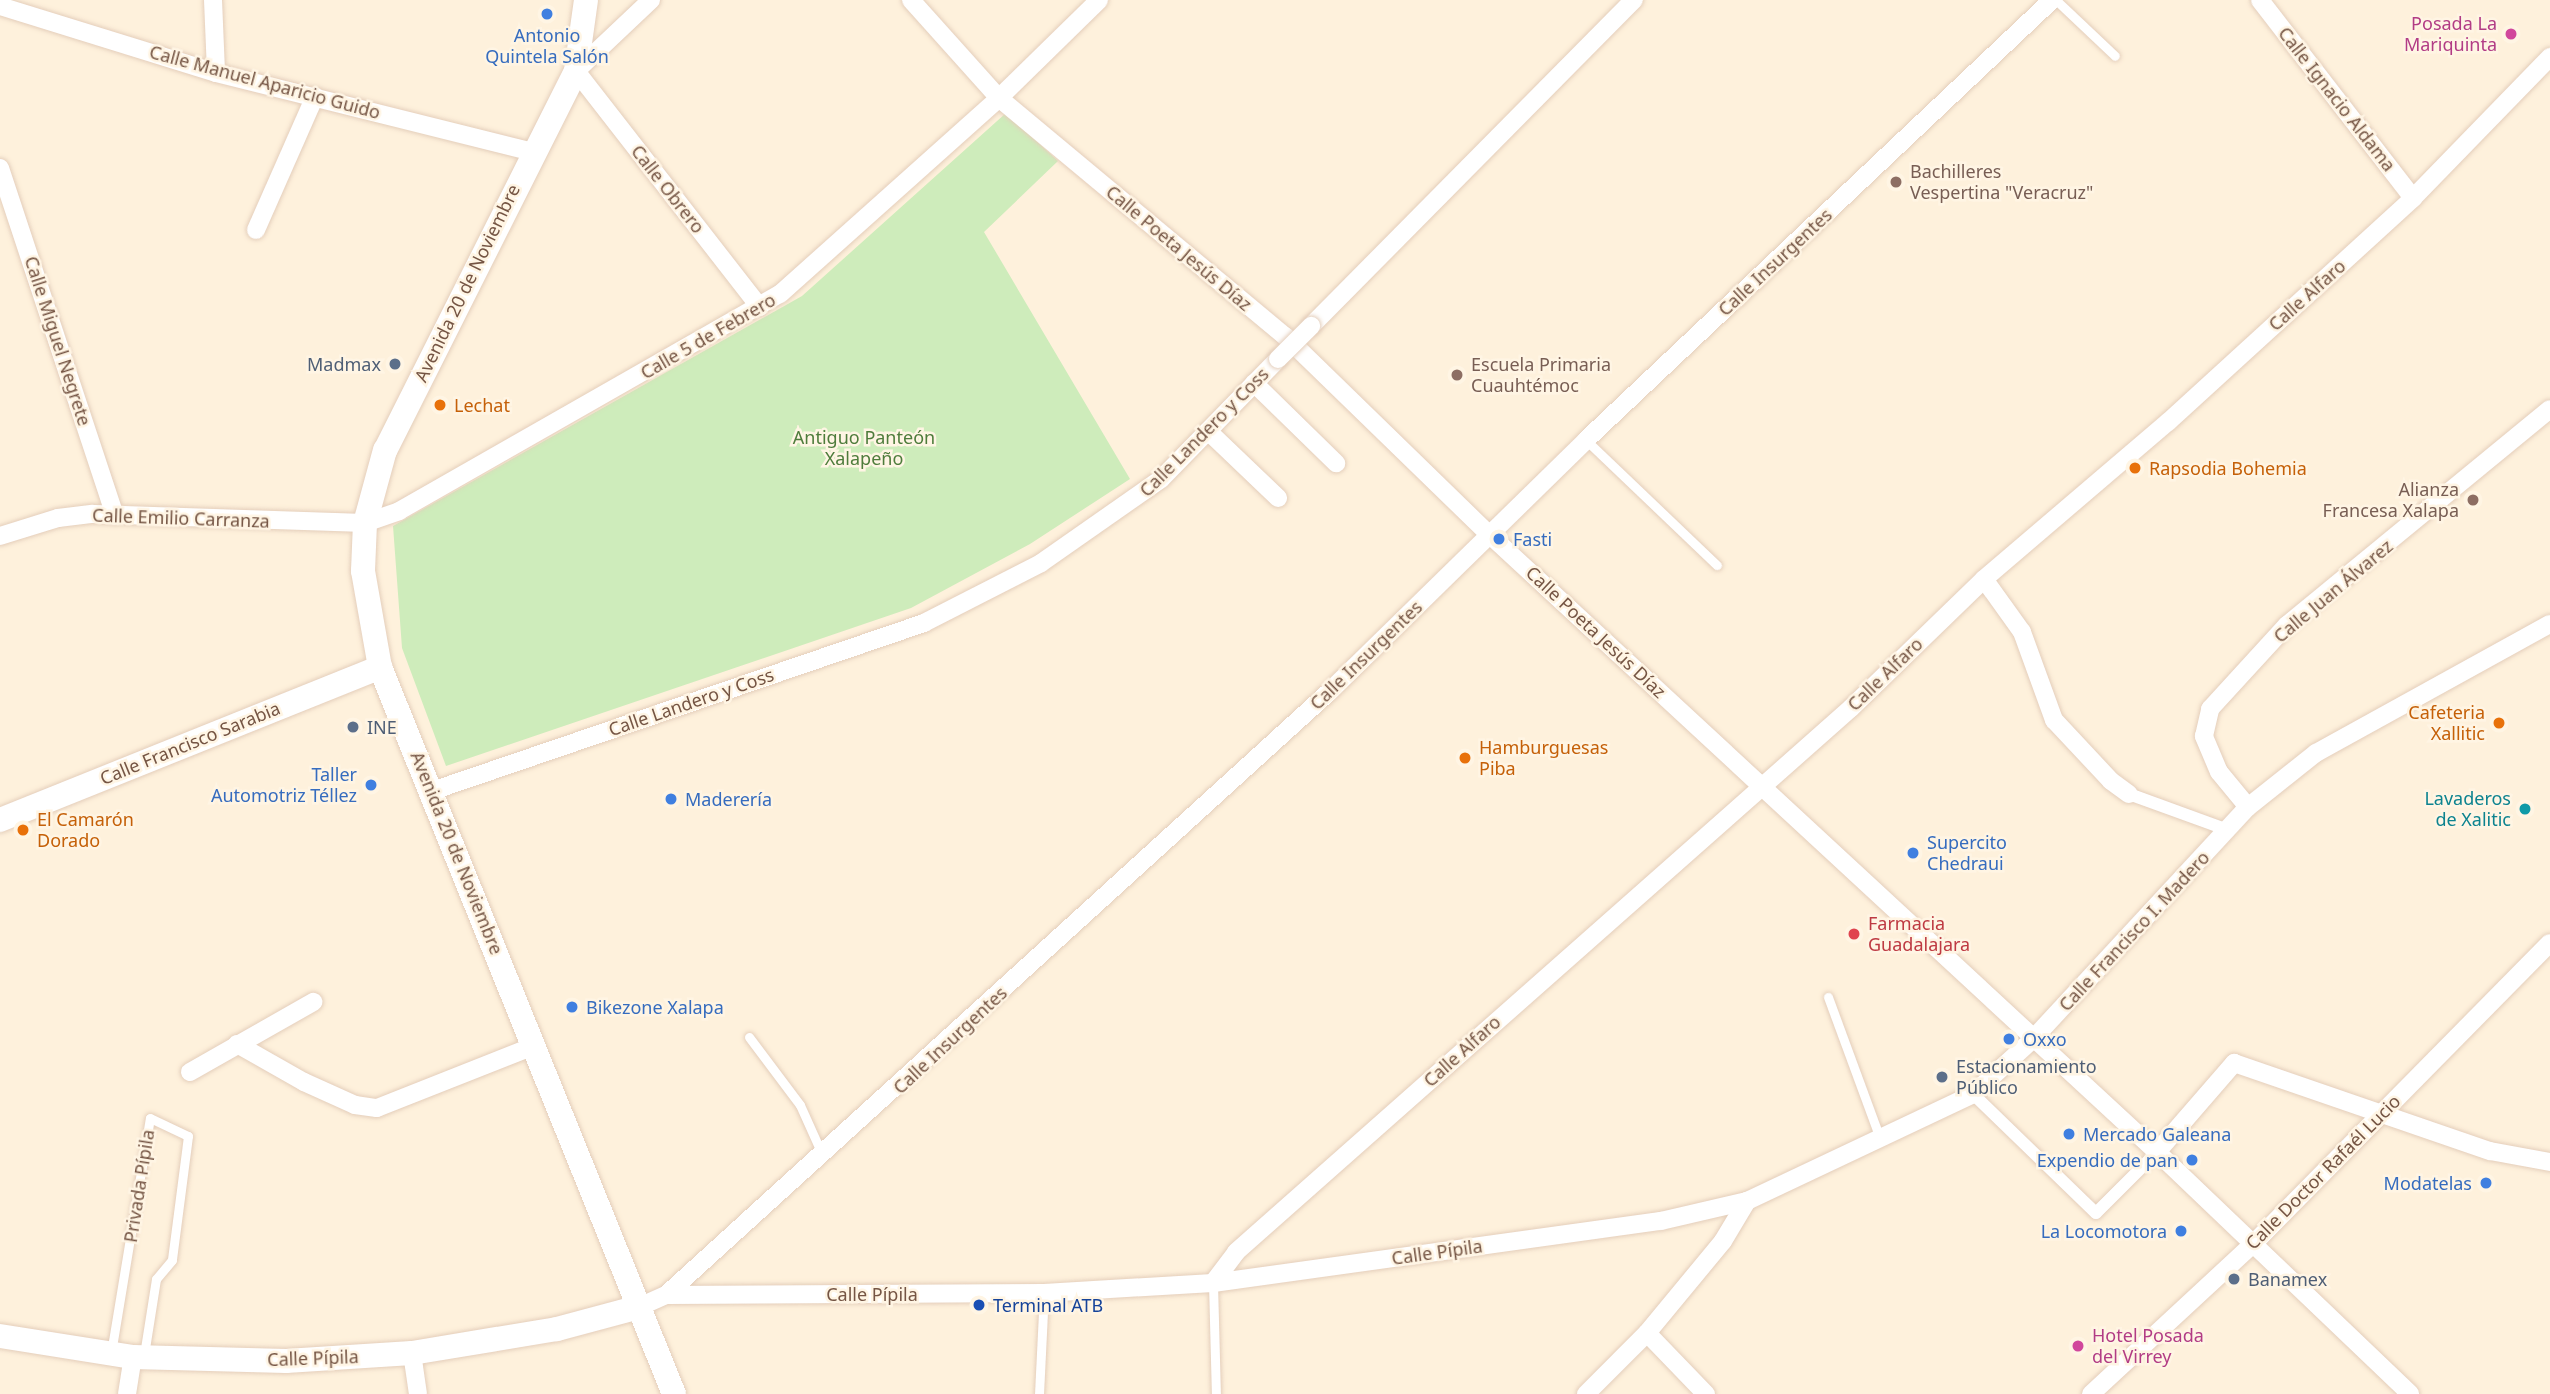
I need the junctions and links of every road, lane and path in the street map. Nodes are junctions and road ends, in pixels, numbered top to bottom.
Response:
1 (212, 0) edge
2 (586, 0) edge
3 (651, 0) edge
4 (911, 0) edge
5 (1099, 0) edge
6 (1634, 0) edge
7 (2054, 0) edge
8 (2260, 0) edge
9 (0, 6) edge
10 (2115, 56) dead end
11 (2550, 57) edge
12 (576, 71) junction
13 (216, 73) junction
14 (315, 96) junction
15 (999, 98) junction
16 (532, 152) junction
17 (0, 168) edge
18 (2413, 198) junction
19 (256, 230) dead end
20 (760, 307) junction
21 (1254, 383) junction
22 (2550, 409) edge
23 (1208, 431) junction
24 (1586, 440) junction
25 (1336, 463) dead end
26 (1278, 498) dead end
27 (115, 515) junction
28 (365, 523) junction
29 (0, 536) edge
30 (1490, 536) junction
31 (1717, 565) dead end
32 (1984, 579) junction
33 (2550, 624) edge
34 (380, 667) junction
35 (1760, 785) junction
36 (432, 791) junction
37 (2129, 794) joint
38 (2248, 807) junction
39 (0, 820) edge
40 (2228, 830) junction
41 (2550, 943) edge
42 (1828, 997) dead end
43 (313, 1002) dead end
44 (749, 1037) dead end
45 (2032, 1040) junction
46 (237, 1044) junction
47 (536, 1045) junction
48 (190, 1072) dead end
49 (1973, 1094) junction
50 (2379, 1116) junction
51 (1880, 1138) junction
52 (2157, 1152) junction
53 (823, 1156) junction
54 (2550, 1162) edge
55 (1747, 1201) junction
56 (2252, 1245) junction
57 (1213, 1283) junction
58 (1044, 1293) junction
59 (666, 1295) junction
60 (639, 1307) junction
61 (1647, 1333) junction
62 (0, 1336) edge
63 (412, 1353) junction
64 (129, 1356) junction
65 (127, 1394) edge
66 (418, 1394) edge
67 (674, 1394) edge
68 (1039, 1394) edge
69 (1216, 1394) edge
70 (1586, 1394) edge
71 (1706, 1394) edge
72 (2091, 1394) edge
73 (2410, 1394) edge

1 - 13 street
2 - 12 main road, Avenida 20 de Noviembre
3 - 12 street
4 - 15 street, Calle Poeta Jesús Díaz
5 - 15 street, Calle 5 de Febrero
6 - 21 street, Calle Landero y Coss, bridge
7 - 10 lane
7 - 24 street, Calle Insurgentes
8 - 18 street, Calle Ignacio Aldama
9 - 13 street, Calle Manuel Aparicio Guido
11 - 18 street, Calle Alfaro
12 - 16 main road, Avenida 20 de Noviembre
12 - 20 street, Calle Obrero
13 - 14 street, Calle Manuel Aparicio Guido
14 - 16 street, Calle Manuel Aparicio Guido
14 - 19 street
15 - 20 street, Calle 5 de Febrero
15 - 30 street, Calle Poeta Jesús Díaz
16 - 28 main road, Avenida 20 de Noviembre
17 - 27 street, Calle Miguel Negrete
18 - 32 street, Calle Alfaro
20 - 28 street, Calle 5 de Febrero
21 - 23 street, Calle Landero y Coss
21 - 25 street
22 - 38 street, Calle Juan Álvarez
23 - 26 street
23 - 36 street, Calle Landero y Coss
24 - 30 street, Calle Insurgentes
24 - 31 lane
27 - 28 street, Calle Emilio Carranza
27 - 29 street, Calle Emilio Carranza
28 - 34 main road, Avenida 20 de Noviembre
30 - 35 street, Calle Poeta Jesús Díaz
30 - 53 street, Calle Insurgentes
32 - 35 street, Calle Alfaro
32 - 37 street
33 - 38 street, Calle Francisco I. Madero
34 - 36 main road, Avenida 20 de Noviembre
34 - 39 main road, Calle Francisco Sarabia
35 - 45 street, Calle Poeta Jesús Díaz
35 - 57 street, Calle Alfaro
36 - 47 main road, Avenida 20 de Noviembre
37 - 40 street
38 - 40 street, Calle Francisco I. Madero
40 - 45 street, Calle Francisco I. Madero
41 - 50 street, Calle Doctor Rafaél Lucio
42 - 51 lane
43 - 46 street
44 - 53 lane
45 - 49 street, Calle Francisco I. Madero
45 - 52 street, Calle Poeta Jesús Díaz
46 - 47 street
46 - 48 street
47 - 60 main road, Avenida 20 de Noviembre
49 - 51 street, Calle Francisco I. Madero
49 - 52 street
50 - 52 street
50 - 54 street
50 - 56 street, Calle Doctor Rafaél Lucio
51 - 55 street, Calle Francisco I. Madero
52 - 56 street, Calle Poeta Jesús Díaz
53 - 59 street, Calle Insurgentes
55 - 57 street, Calle Pípila
55 - 61 street
56 - 72 street, Calle Doctor Rafaél Lucio
56 - 73 street, Calle Poeta Jesús Díaz
57 - 58 street, Calle Pípila
57 - 69 lane
58 - 59 street, Calle Pípila
58 - 68 lane
59 - 60 street, Calle Pípila
60 - 63 main road, Calle Pípila
60 - 67 main road, Avenida 20 de Noviembre
61 - 70 street
61 - 71 street
62 - 64 main road, Calle Pípila
63 - 64 main road, Calle Pípila
63 - 66 street
64 - 64 lane, Privada Pípila
64 - 65 street

